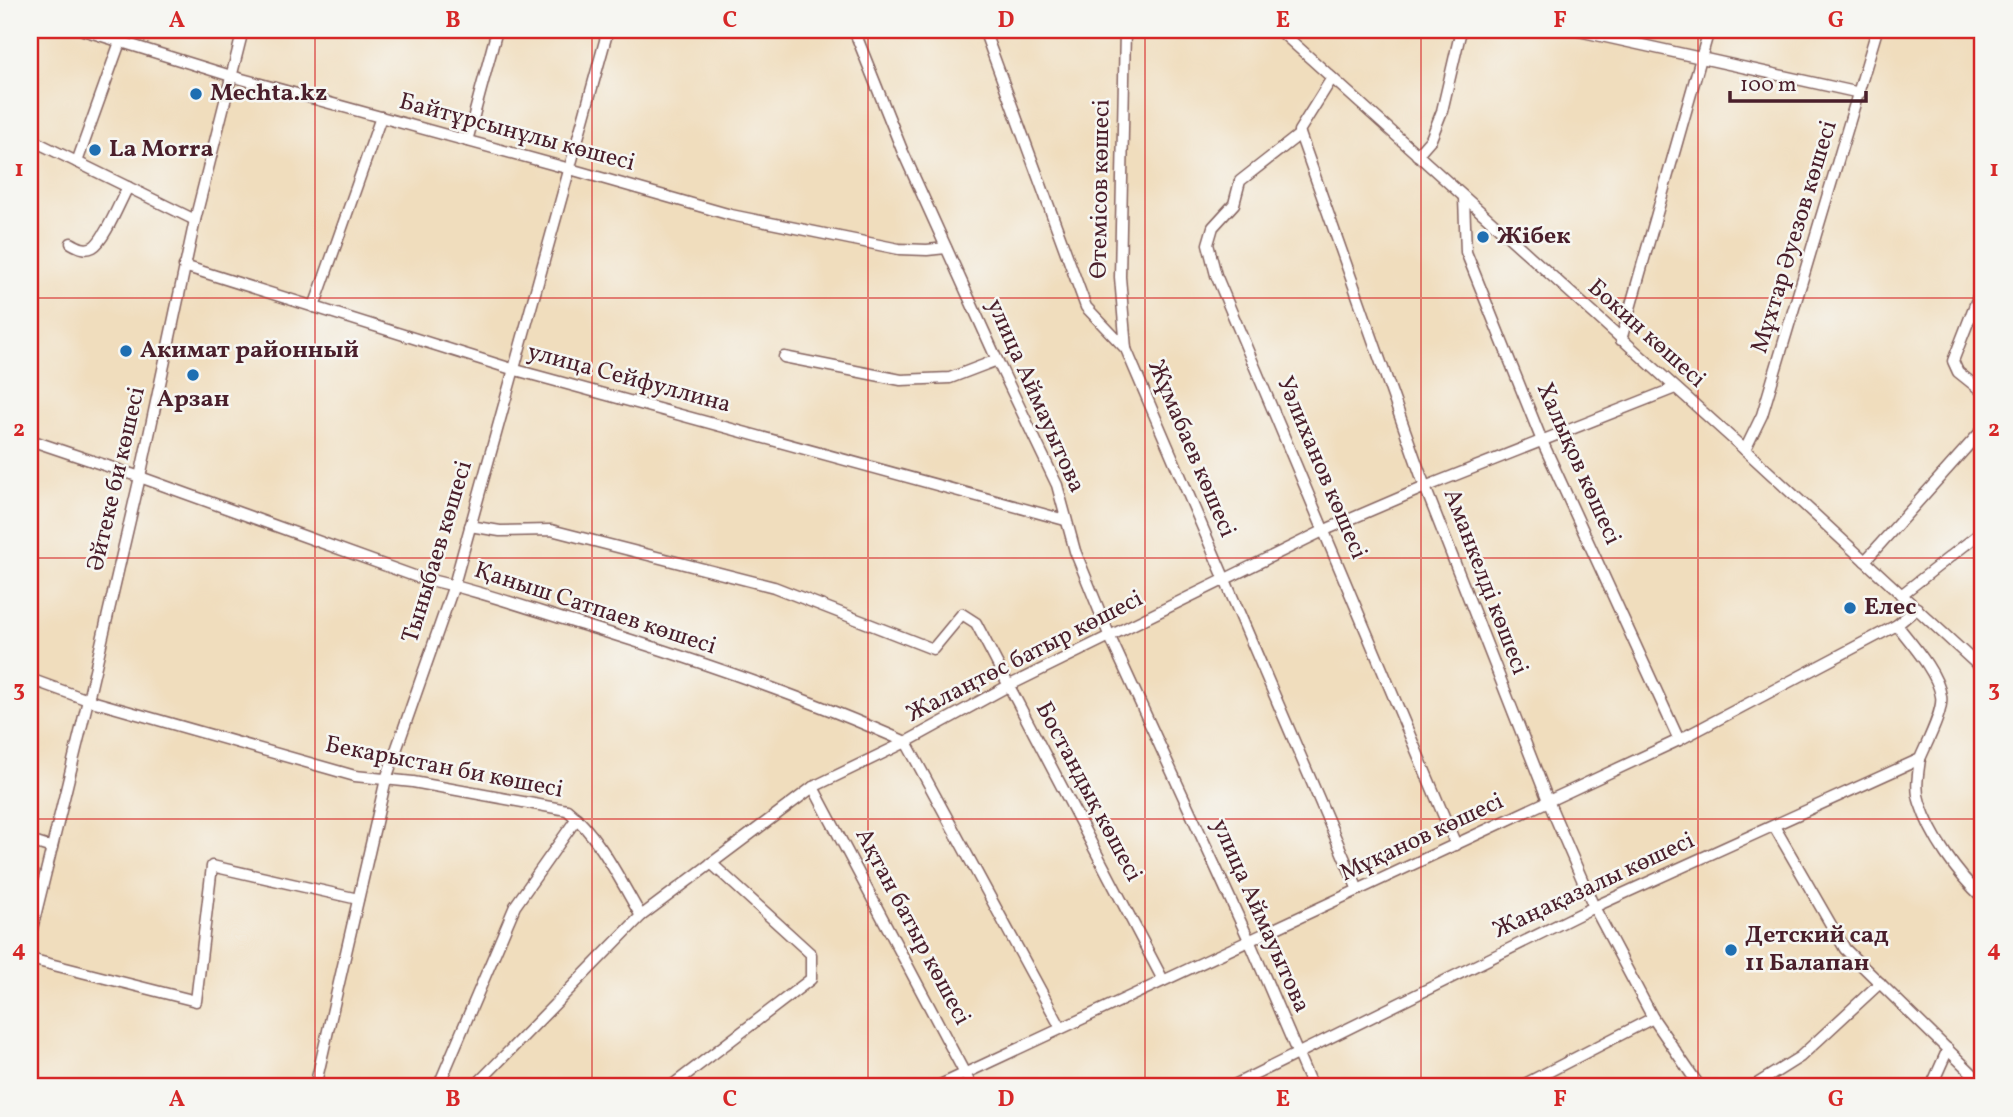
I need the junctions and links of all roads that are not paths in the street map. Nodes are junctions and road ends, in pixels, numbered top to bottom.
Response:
1 (83, 30) edge
2 (243, 30) edge
3 (497, 30) edge
4 (608, 30) edge
5 (854, 30) edge
6 (984, 30) edge
7 (1125, 30) edge
8 (1279, 30) edge
9 (1461, 30) edge
10 (1574, 30) edge
11 (1709, 30) edge
12 (1878, 30) edge
13 (120, 41) junction
14 (1701, 58) junction
15 (231, 76) junction
16 (1332, 78) junction
17 (1860, 93) junction
18 (381, 117) junction
19 (1300, 134) junction
20 (30, 139) edge
21 (467, 141) junction
22 (1417, 155) junction
23 (78, 162) junction
24 (570, 169) junction
25 (128, 187) junction
26 (1464, 198) junction
27 (195, 220) junction
28 (71, 243) dead end
29 (946, 248) junction
30 (184, 266) junction
31 (1983, 284) edge
32 (314, 306) junction
33 (1621, 340) junction
34 (1126, 349) junction
35 (784, 357) dead end
36 (997, 360) junction
37 (512, 369) junction
38 (1675, 388) junction
39 (1983, 392) edge
40 (1983, 429) edge
41 (30, 440) edge
42 (1542, 441) junction
43 (1745, 450) junction
44 (140, 477) junction
45 (1425, 487) junction
46 (1065, 520) junction
47 (470, 526) junction
48 (1325, 530) junction
49 (1983, 531) edge
50 (1865, 561) junction
51 (1224, 580) junction
52 (454, 585) junction
53 (1901, 595) junction
54 (1917, 608) junction
55 (1896, 625) junction
56 (1110, 637) junction
57 (1983, 670) edge
58 (30, 679) edge
59 (1008, 686) junction
60 (88, 700) junction
61 (1679, 740) junction
62 (906, 742) junction
63 (1920, 759) junction
64 (386, 779) junction
65 (813, 787) junction
66 (1549, 803) junction
67 (577, 818) junction
68 (1774, 826) junction
69 (30, 841) edge
70 (1457, 845) junction
71 (52, 848) junction
72 (711, 863) junction
73 (1358, 890) junction
74 (1983, 898) edge
75 (358, 899) junction
76 (1594, 906) junction
77 (641, 915) junction
78 (30, 937) edge
79 (1249, 940) junction
80 (30, 959) edge
81 (1163, 980) junction
82 (1880, 983) junction
83 (1653, 1018) junction
84 (1061, 1028) junction
85 (1948, 1049) junction
86 (1297, 1052) junction
87 (965, 1073) junction
88 (1983, 1084) edge
89 (315, 1087) edge
90 (438, 1087) edge
91 (474, 1087) edge
92 (670, 1087) edge
93 (936, 1087) edge
94 (972, 1087) edge
95 (1230, 1087) edge
96 (1312, 1087) edge
97 (1520, 1087) edge
98 (1700, 1087) edge
99 (1752, 1087) edge
100 (1931, 1087) edge

1 - 13 street, Байтұрсынұлы көшесі
2 - 15 street, Әйтеке би көшесі
3 - 21 street
4 - 24 street, Тыныбаев көшесі
5 - 29 street, улица Аймауытова
6 - 34 street, Жұмабаев көшесі
7 - 34 street, Өтемісов көшесі
8 - 16 street, Бокин көшесі
9 - 22 street
10 - 14 street
11 - 14 street
12 - 17 street, Мұхтар Әуезов көшесі
13 - 15 street, Байтұрсынұлы көшесі
13 - 23 street
14 - 17 street
14 - 33 street
15 - 18 street, Байтұрсынұлы көшесі
15 - 27 street, Әйтеке би көшесі
16 - 19 street
16 - 22 street, Бокин көшесі
17 - 43 street, Мұхтар Әуезов көшесі
18 - 21 street, Байтұрсынұлы көшесі
18 - 32 street
19 - 45 street, Аманкелді көшесі
19 - 48 street, Уәлиханов көшесі
20 - 23 street
21 - 24 street, Байтұрсынұлы көшесі
22 - 26 street, Бокин көшесі
23 - 25 street
24 - 29 street, Байтұрсынұлы көшесі
24 - 37 street, Тыныбаев көшесі
25 - 27 street
25 - 28 street
26 - 33 street, Бокин көшесі
26 - 42 street, Халықов көшесі
27 - 30 street, Әйтеке би көшесі
29 - 36 street, улица Аймауытова
30 - 32 street, улица Сейфуллина
30 - 44 street, Әйтеке би көшесі
31 - 39 street
32 - 37 street, улица Сейфуллина
33 - 38 street, Бокин көшесі
34 - 51 street, Жұмабаев көшесі
35 - 36 street
36 - 46 street, улица Аймауытова
37 - 46 street, улица Сейфуллина
37 - 47 street, Тыныбаев көшесі
38 - 42 street, Жалаңтөс батыр көшесі
38 - 43 street, Бокин көшесі
40 - 50 street
41 - 44 street, Қаныш Сатпаев көшесі
42 - 45 street, Жалаңтөс батыр көшесі
42 - 61 street, Халықов көшесі
43 - 50 street, Бокин көшесі
44 - 52 street, Қаныш Сатпаев көшесі
44 - 60 street, Әйтеке би көшесі
45 - 48 street, Жалаңтөс батыр көшесі
45 - 66 street, Аманкелді көшесі
46 - 56 street, улица Аймауытова
47 - 52 street, Тыныбаев көшесі
47 - 59 street, Бостандық көшесі
48 - 51 street, Жалаңтөс батыр көшесі
48 - 70 street, Уәлиханов көшесі
49 - 53 street
50 - 53 street, Бокин көшесі
51 - 56 street, Жалаңтөс батыр көшесі
51 - 73 street, Жұмабаев көшесі
52 - 62 street, Қаныш Сатпаев көшесі
52 - 64 street, Тыныбаев көшесі
53 - 54 street, Бокин көшесі
54 - 55 street, Мұқанов көшесі
54 - 57 street, Бокин көшесі
55 - 61 street, Мұқанов көшесі
55 - 63 street
56 - 59 street, Жалаңтөс батыр көшесі
56 - 79 street, улица Аймауытова
58 - 60 street, Бекарыстан би көшесі
59 - 62 street, Жалаңтөс батыр көшесі
59 - 81 street, Бостандық көшесі
60 - 64 street, Бекарыстан би көшесі
60 - 71 street, Әйтеке би көшесі
61 - 66 street, Мұқанов көшесі
62 - 65 street, Жалаңтөс батыр көшесі
62 - 84 street
63 - 68 street, Жаңақазалы көшесі
63 - 74 street
64 - 67 street, Бекарыстан би көшесі
64 - 75 street, Тыныбаев көшесі
65 - 72 street, Жалаңтөс батыр көшесі
65 - 87 street, Ақтан батыр көшесі
66 - 70 street, Мұқанов көшесі
66 - 76 street, Аманкелді көшесі
67 - 77 street, Бекарыстан би көшесі
67 - 90 street
68 - 76 street, Жаңақазалы көшесі
68 - 82 street
69 - 71 street
70 - 73 street, Мұқанов көшесі
71 - 78 street, Әйтеке би көшесі
72 - 77 street, Жалаңтөс батыр көшесі
72 - 92 street
73 - 79 street, Мұқанов көшесі
75 - 80 street
75 - 89 street, Тыныбаев көшесі
76 - 83 street, Аманкелді көшесі
76 - 86 street, Жаңақазалы көшесі
77 - 91 street, Жалаңтөс батыр көшесі
79 - 81 street, Мұқанов көшесі
79 - 86 street, улица Аймауытова
81 - 84 street, Мұқанов көшесі
82 - 85 street
82 - 99 street
83 - 97 street
83 - 98 street, Аманкелді көшесі
84 - 87 street, Мұқанов көшесі
85 - 88 street
85 - 100 street
86 - 95 street, Жаңақазалы көшесі
86 - 96 street, улица Аймауытова
87 - 93 street, Мұқанов көшесі
87 - 94 street, Ақтан батыр көшесі

